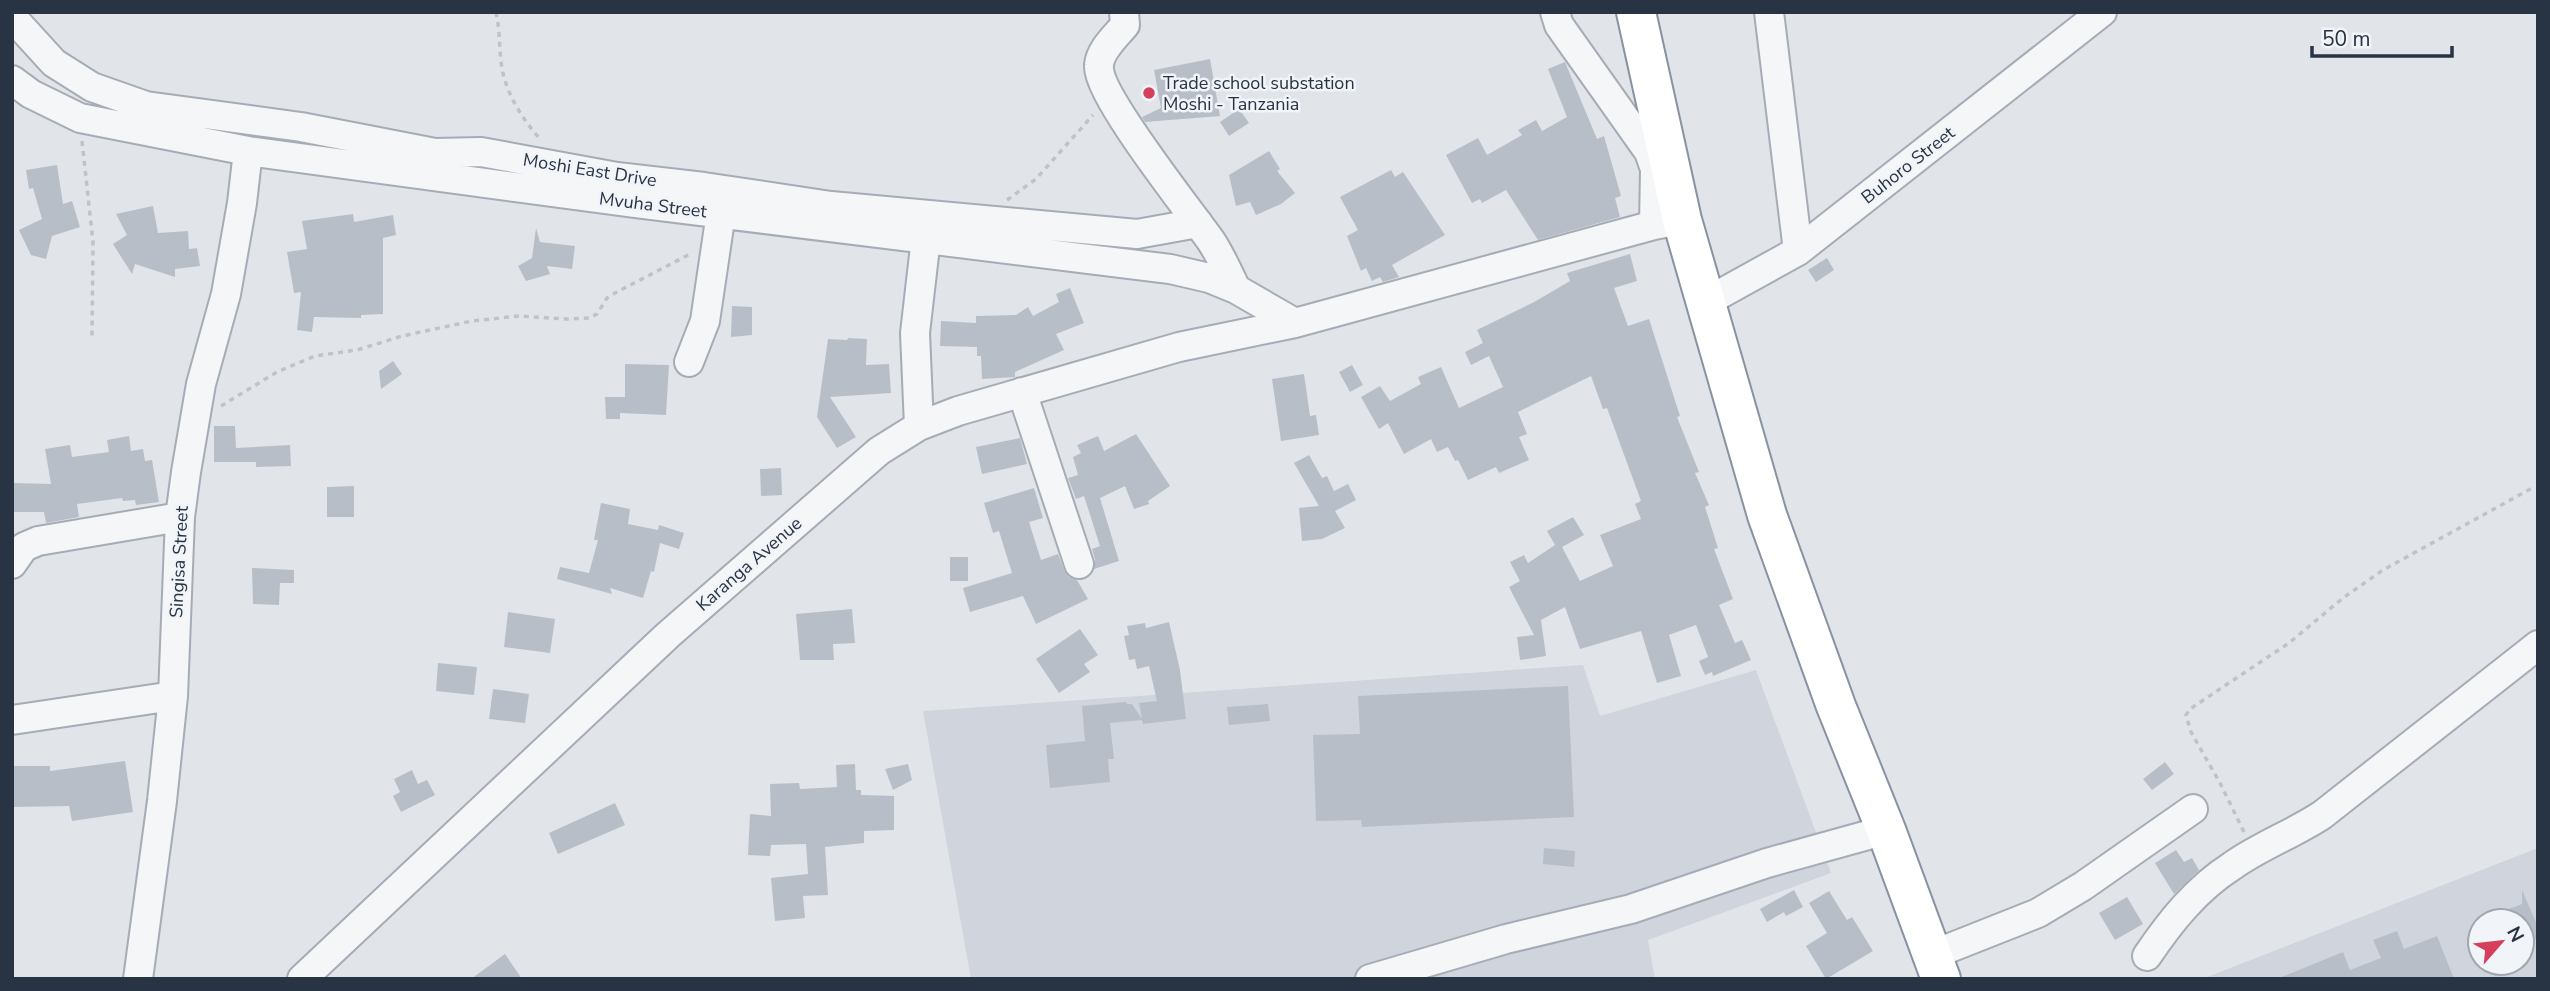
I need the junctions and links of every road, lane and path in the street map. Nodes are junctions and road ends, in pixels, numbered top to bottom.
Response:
1 (496, 12) edge
2 (1124, 12) edge
3 (1555, 12) edge
4 (1636, 12) edge
5 (1769, 12) edge
6 (2102, 12) edge
7 (12, 17) edge
8 (12, 80) edge
9 (1111, 97) junction
10 (80, 118) junction
11 (248, 151) junction
12 (564, 166) junction
13 (976, 220) junction
14 (1198, 223) junction
15 (1668, 223) junction
16 (718, 227) junction
17 (926, 238) junction
18 (1798, 251) junction
19 (1236, 289) junction
20 (1704, 303) junction
21 (1295, 323) junction
22 (92, 340) dead end
23 (689, 362) dead end
24 (1022, 392) junction
25 (196, 412) junction
26 (919, 426) junction
27 (2534, 487) dead end
28 (180, 517) junction
29 (12, 564) edge
30 (1079, 564) dead end
31 (2538, 645) edge
32 (173, 696) junction
33 (12, 720) edge
34 (2193, 809) dead end
35 (1886, 830) junction
36 (2252, 854) junction
37 (2147, 957) dead end
38 (1936, 971) edge
39 (138, 979) edge
40 (302, 979) edge
41 (1370, 979) edge

1 - 12 path
2 - 9 street
3 - 15 street
4 - 15 highway
5 - 18 street
6 - 18 street, Buhoro Street
7 - 12 street, Moshi East Drive
8 - 10 street, Mvuha Street
9 - 13 path
9 - 14 street
10 - 11 street, Mvuha Street
10 - 22 path
11 - 16 street, Mvuha Street
11 - 25 street, Singisa Street
12 - 13 street, Moshi East Drive
13 - 14 street, Moshi East Drive
14 - 19 street
15 - 20 highway
15 - 21 street, Karanga Avenue
16 - 17 street, Mvuha Street
16 - 23 street
16 - 25 path
17 - 19 street, Mvuha Street
17 - 26 street
18 - 20 street, Buhoro Street
19 - 21 street, Mvuha Street
20 - 35 highway
21 - 24 street, Karanga Avenue
24 - 26 street, Karanga Avenue
24 - 30 street
25 - 28 street, Singisa Street
26 - 40 street, Karanga Avenue
27 - 36 path
28 - 29 street
28 - 32 street, Singisa Street
31 - 36 street
32 - 33 street
32 - 39 street, Singisa Street
34 - 38 street
35 - 38 highway
35 - 41 street
36 - 37 street

